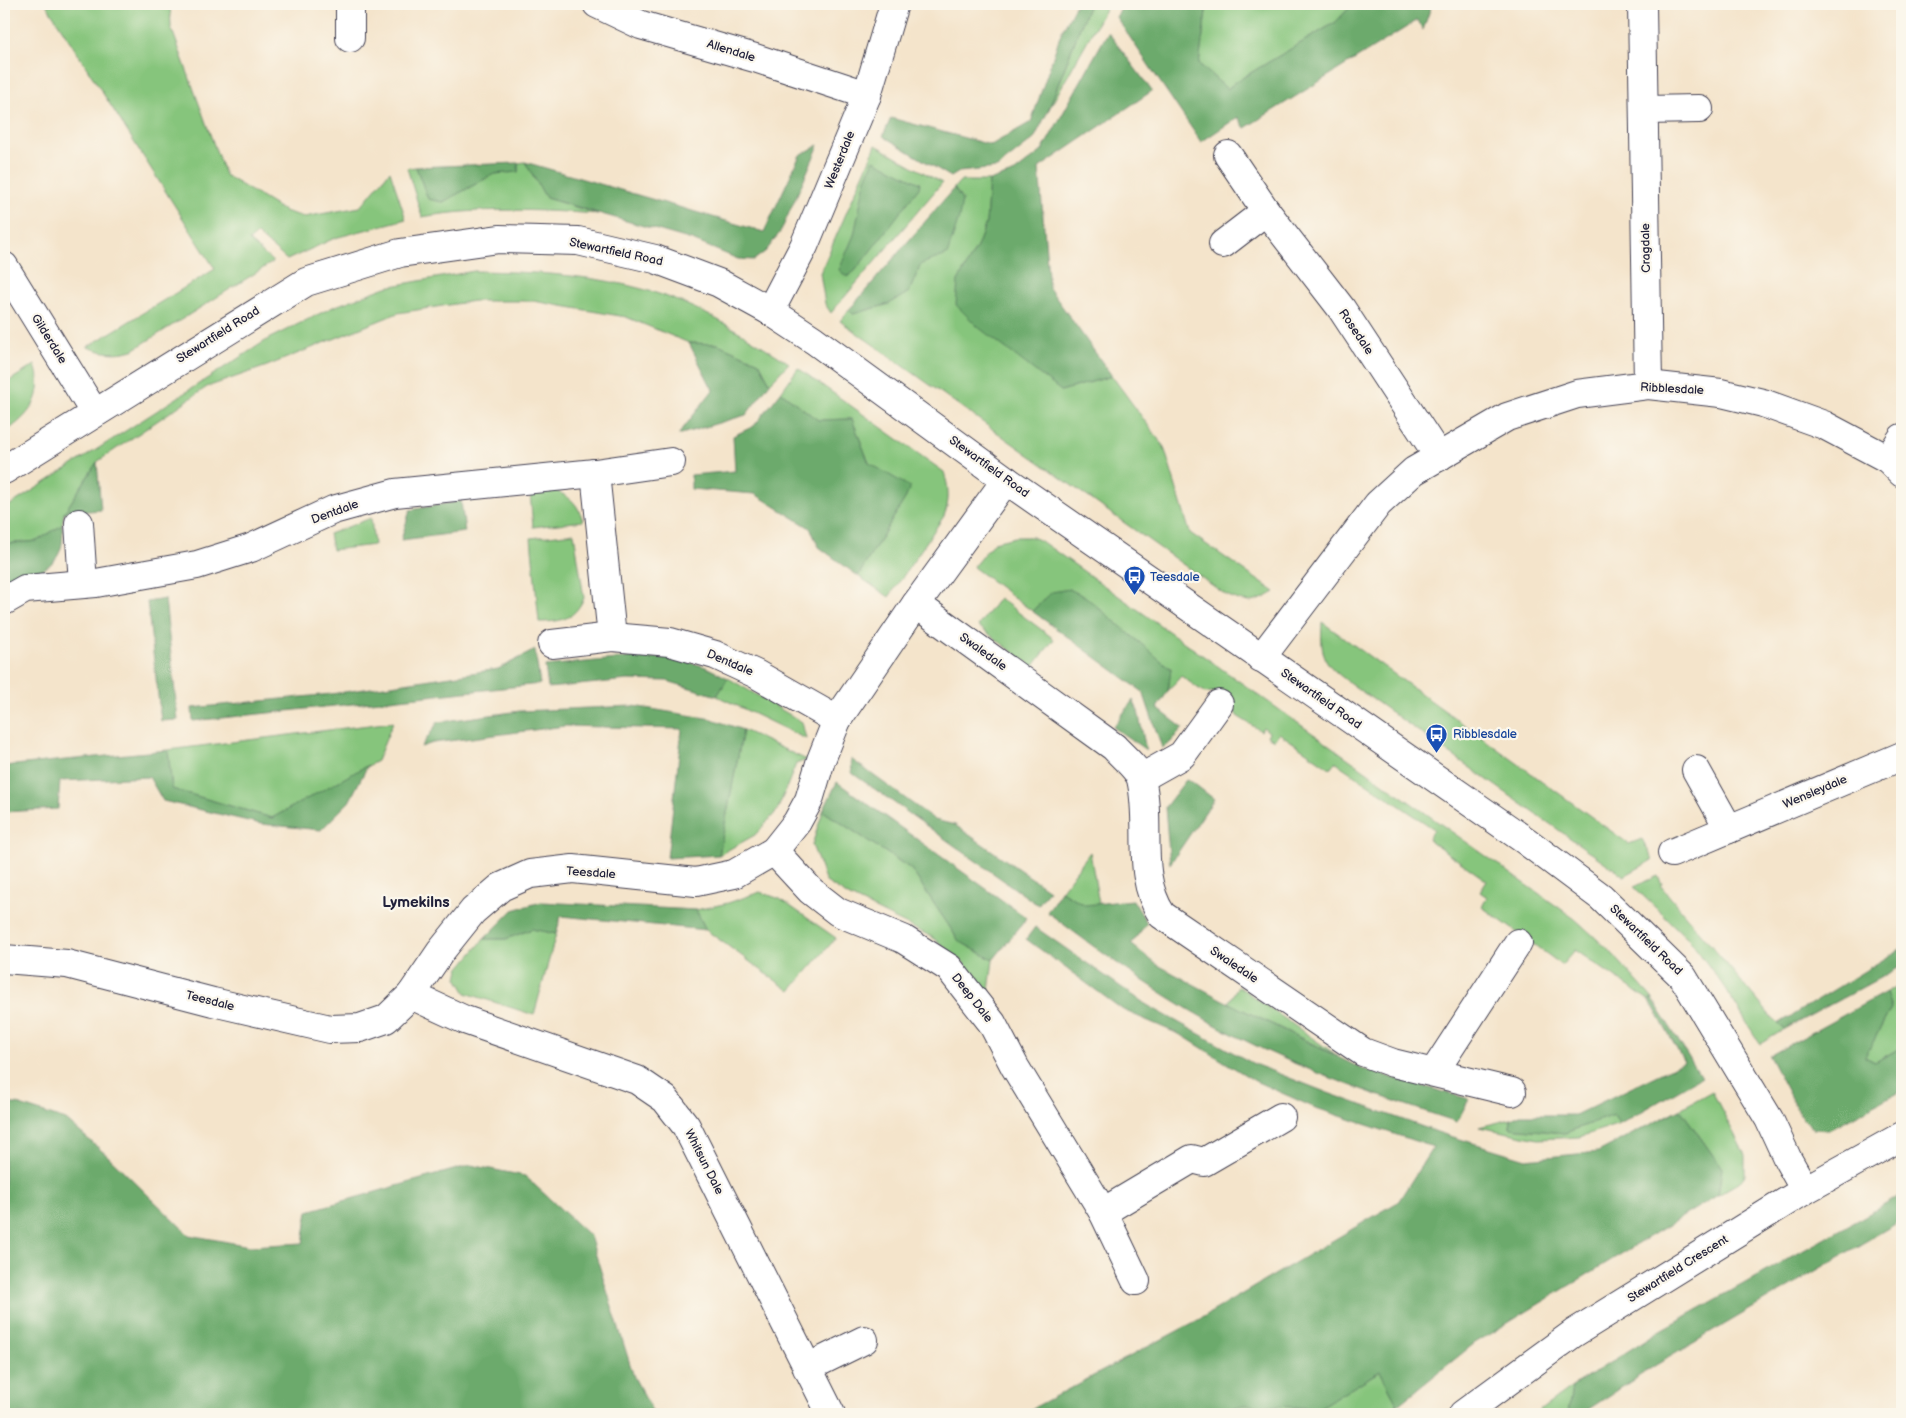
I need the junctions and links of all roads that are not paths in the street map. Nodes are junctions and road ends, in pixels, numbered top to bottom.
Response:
1 (350, 4) edge
2 (598, 4) edge
3 (894, 4) edge
4 (1642, 4) edge
5 (350, 38) dead end
6 (867, 95) junction
7 (1699, 109) dead end
8 (1644, 110) junction
9 (1228, 155) dead end
10 (1266, 212) junction
11 (1222, 244) dead end
12 (4, 266) edge
13 (770, 311) junction
14 (1648, 385) junction
15 (94, 412) junction
16 (1439, 457) junction
17 (1898, 457) edge
18 (671, 462) dead end
19 (4, 470) edge
20 (595, 473) junction
21 (1006, 480) junction
22 (79, 523) dead end
23 (83, 584) junction
24 (14, 595) edge
25 (916, 604) junction
26 (612, 637) junction
27 (552, 644) dead end
28 (1261, 658) junction
29 (1219, 704) dead end
30 (837, 720) junction
31 (1902, 756) edge
32 (1696, 770) dead end
33 (1141, 778) junction
34 (1729, 829) junction
35 (774, 851) junction
36 (1672, 853) dead end
37 (1518, 943) dead end
38 (4, 959) edge
39 (411, 996) junction
40 (1434, 1072) junction
41 (1512, 1092) dead end
42 (1281, 1117) dead end
43 (1902, 1136) edge
44 (1806, 1190) junction
45 (1102, 1212) junction
46 (1136, 1281) dead end
47 (864, 1340) dead end
48 (807, 1368) junction
49 (830, 1414) edge
50 (1463, 1414) edge

1 - 5 street
2 - 6 street, Allendale
3 - 6 street, Westerdale
4 - 8 street, Cragdale
6 - 13 street, Westerdale
7 - 8 street
8 - 14 street, Cragdale
9 - 10 street, Rosedale
10 - 11 street
10 - 16 street, Rosedale
12 - 15 street, Gilderdale
13 - 15 street, Stewartfield Road
13 - 21 street, Stewartfield Road
14 - 16 street, Ribblesdale
14 - 17 street, Ribblesdale
15 - 19 street, Stewartfield Road
16 - 28 street, Ribblesdale
18 - 20 street, Dentdale
20 - 23 street, Dentdale
20 - 26 street
21 - 25 street, Teesdale
21 - 28 street, Stewartfield Road
22 - 23 street
23 - 24 street, Dentdale
25 - 30 street, Teesdale
25 - 33 street, Swaledale
26 - 27 street, Dentdale
26 - 30 street, Dentdale
28 - 44 street, Stewartfield Road
29 - 33 street
30 - 35 street, Teesdale
31 - 34 street, Wensleydale
32 - 34 street
33 - 40 street, Swaledale
34 - 36 street, Wensleydale
35 - 39 street, Teesdale
35 - 45 street, Deep Dale
37 - 40 street
38 - 39 street, Teesdale
39 - 48 street, Whitsun Dale
40 - 41 street, Swaledale
42 - 45 street
43 - 44 street, Stewartfield Crescent
44 - 50 street, Stewartfield Crescent
45 - 46 street, Deep Dale
47 - 48 street
48 - 49 street, Whitsun Dale

